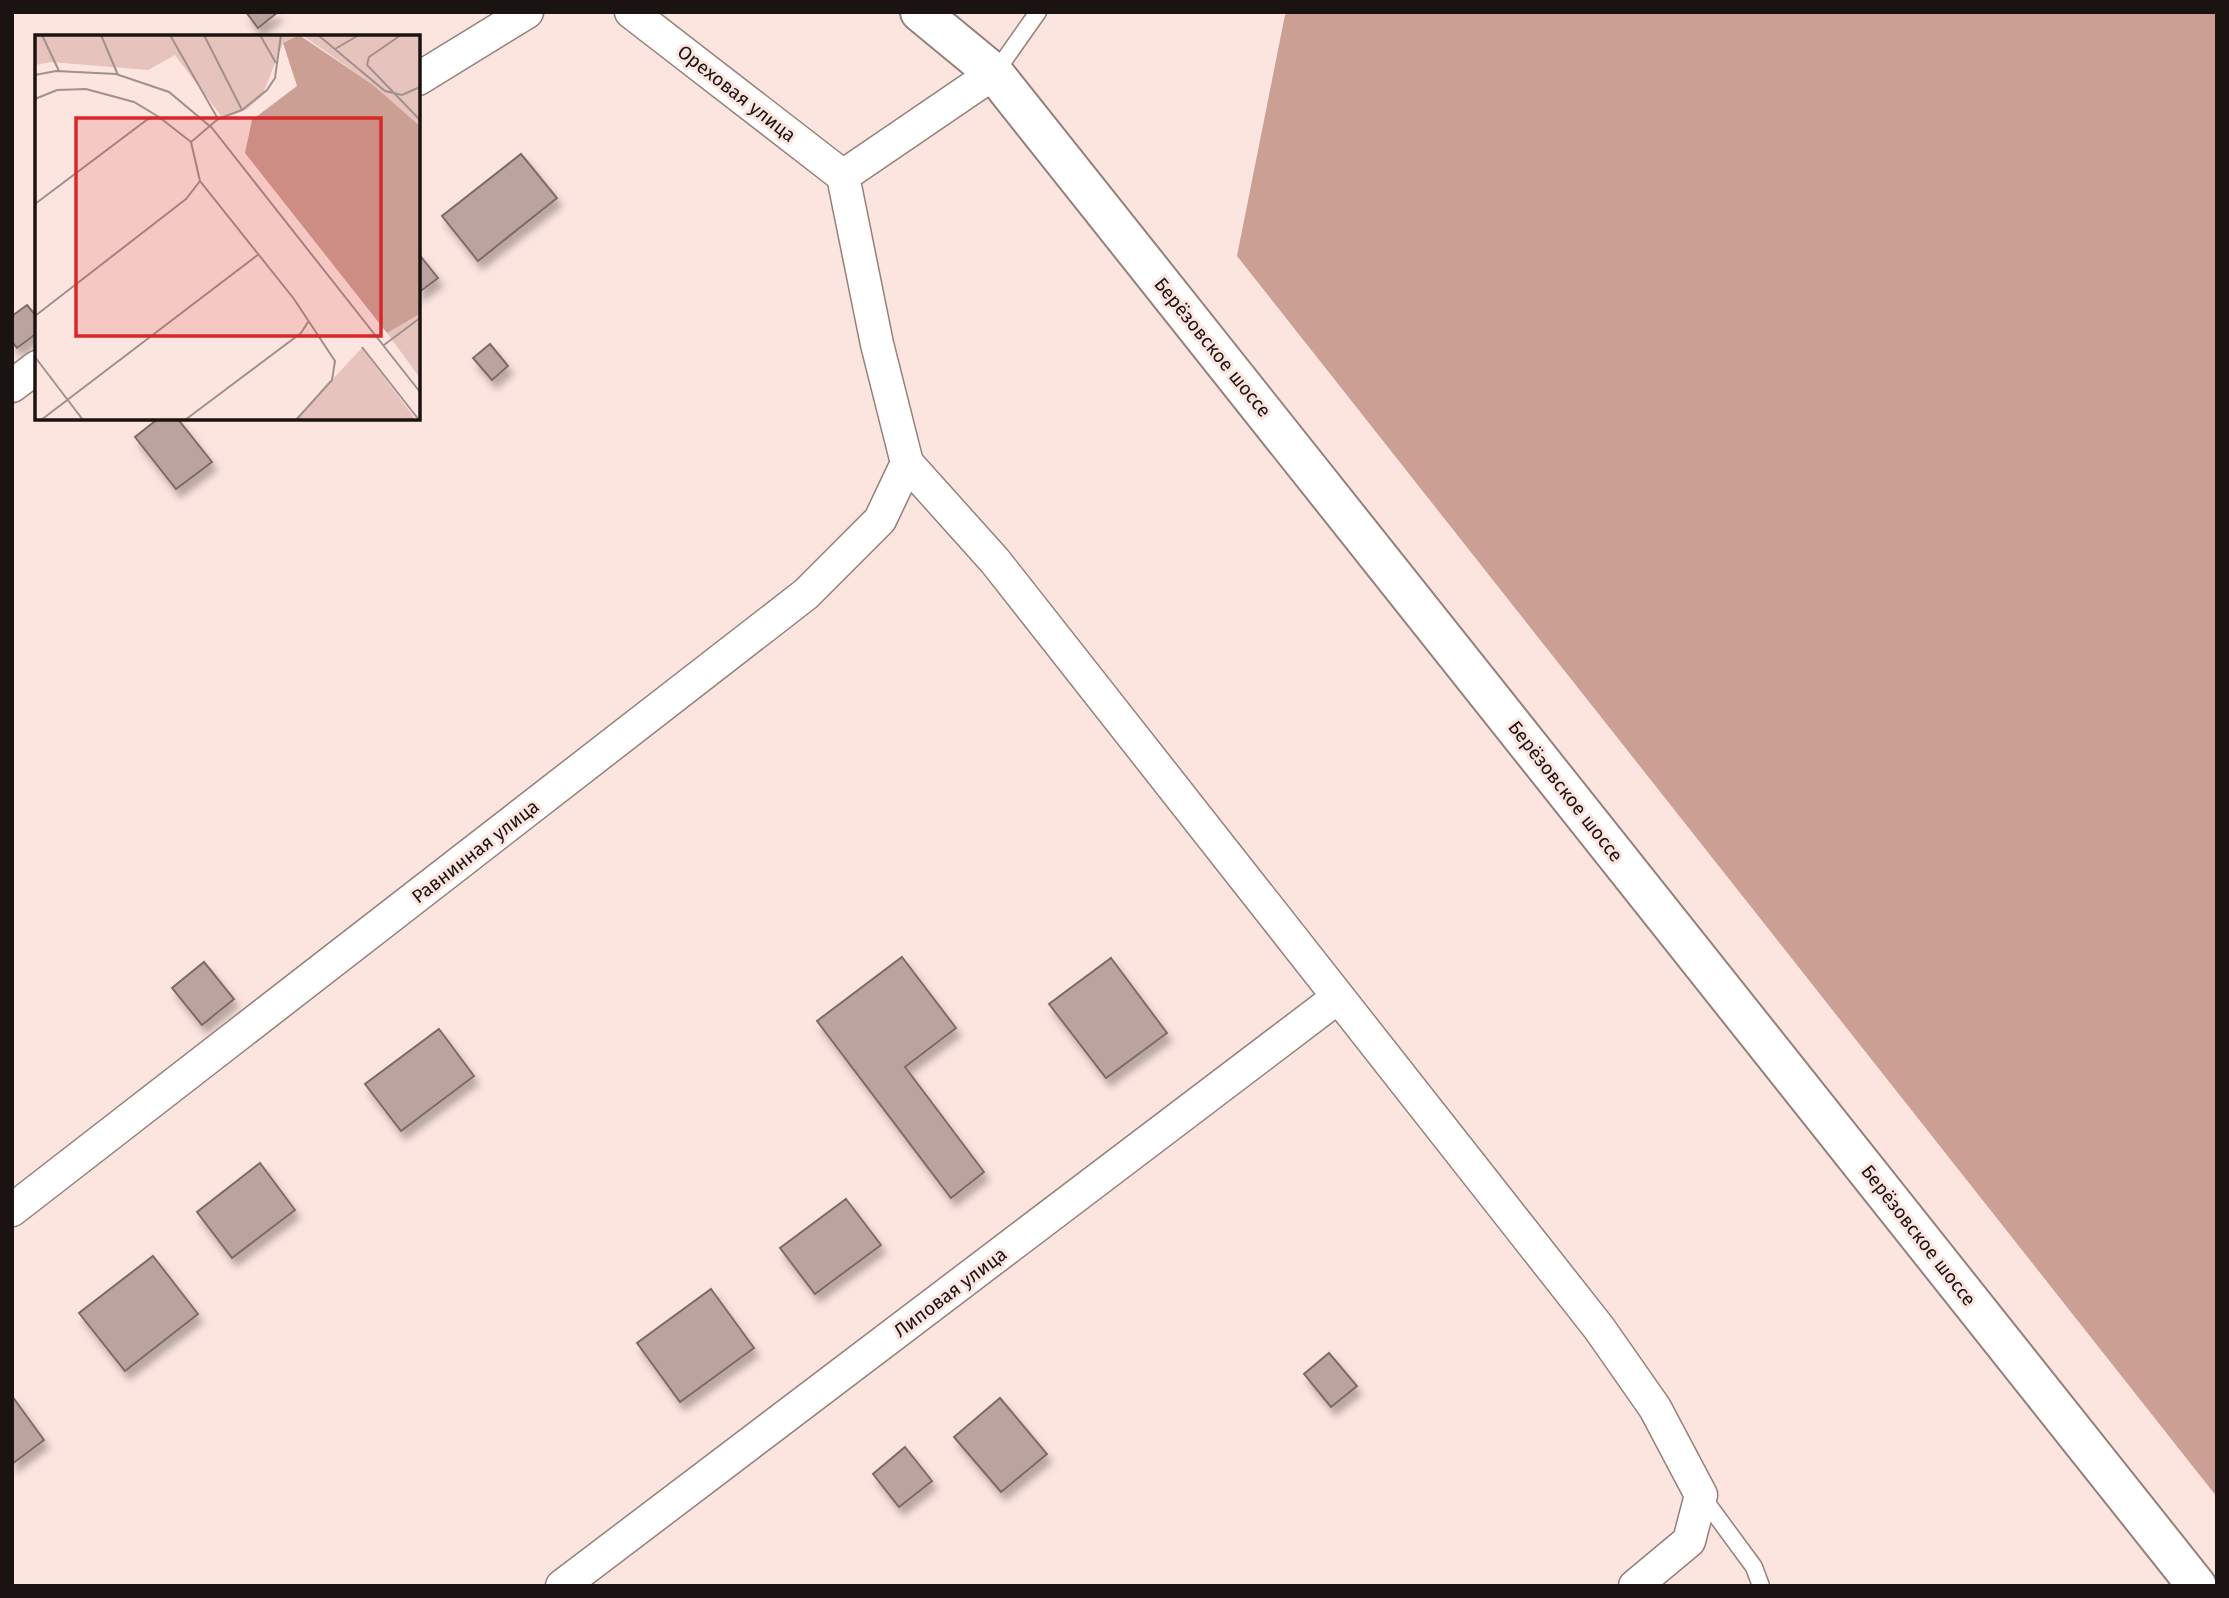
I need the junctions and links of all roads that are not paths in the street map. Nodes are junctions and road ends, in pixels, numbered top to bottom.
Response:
1 (527, 12) edge
2 (631, 12) edge
3 (920, 12) edge
4 (1038, 12) edge
5 (994, 73) junction
6 (420, 78) edge
7 (843, 176) junction
8 (35, 369) edge
9 (12, 386) edge
10 (907, 463) junction
11 (1336, 998) junction
12 (12, 1210) edge
13 (1701, 1496) junction
14 (562, 1586) edge
15 (1635, 1586) edge
16 (1761, 1586) edge
17 (2197, 1586) edge

1 - 6 street
2 - 7 street, Ореховая улица
3 - 5 street, Берёзовское шоссе
4 - 5 lane
5 - 7 street
5 - 17 street, Берёзовское шоссе
7 - 10 street
8 - 9 street
10 - 11 street
10 - 12 street, Равнинная улица
11 - 13 street
11 - 14 street, Липовая улица
13 - 15 street
13 - 16 lane

